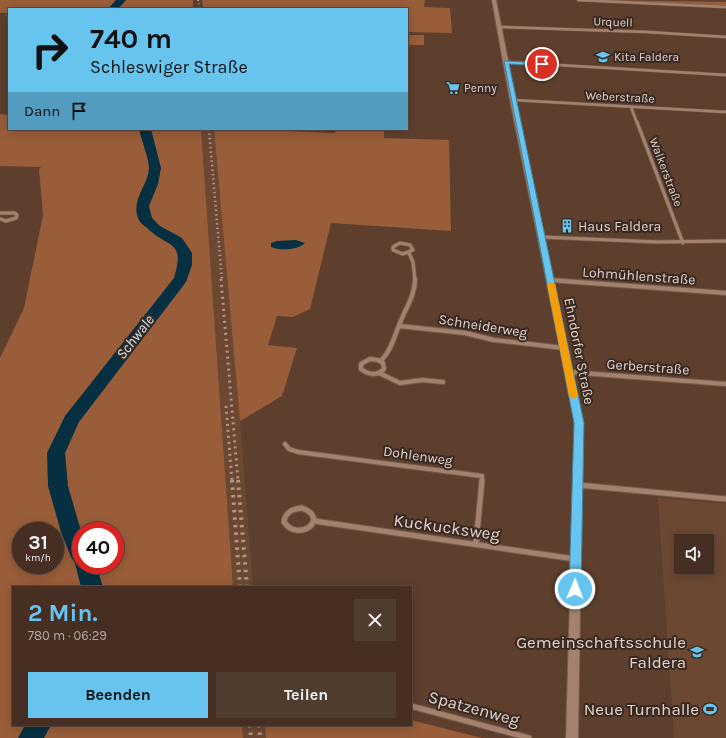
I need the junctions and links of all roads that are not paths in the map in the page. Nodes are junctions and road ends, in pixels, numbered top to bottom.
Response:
1 (494, 0) edge
2 (578, 0) edge
3 (726, 7) edge
4 (499, 27) junction
5 (726, 36) edge
6 (506, 62) junction
7 (726, 75) edge
8 (513, 100) junction
9 (631, 107) junction
10 (726, 112) edge
11 (541, 237) junction
12 (726, 241) edge
13 (683, 243) junction
14 (409, 253) junction
15 (550, 280) junction
16 (726, 293) edge
17 (399, 326) junction
18 (564, 348) junction
19 (381, 361) junction
20 (569, 372) junction
21 (379, 373) junction
22 (443, 382) dead end
23 (726, 384) edge
24 (285, 444) dead end
25 (578, 485) junction
26 (726, 499) edge
27 (314, 521) junction
28 (476, 544) junction
29 (576, 559) junction
30 (412, 706) edge
31 (530, 738) edge
32 (572, 738) edge

1 - 4 street, Ehndorfer Straße
2 - 3 street
4 - 5 street, Urquell
4 - 6 street, Ehndorfer Straße
6 - 7 street
6 - 8 street, Ehndorfer Straße
8 - 9 street, Weberstraße
8 - 11 street, Ehndorfer Straße
9 - 10 street, Weberstraße
9 - 13 street, Walkerstraße
11 - 13 street
11 - 15 street, Ehndorfer Straße
12 - 13 street
14 - 14 street
14 - 17 street
15 - 16 street, Lohmühlenstraße
15 - 18 street, Ehndorfer Straße
17 - 18 street, Schneiderweg
17 - 19 street
18 - 20 street, Ehndorfer Straße
19 - 21 street
19 - 21 street
20 - 23 street, Gerberstraße
20 - 25 street, Ehndorfer Straße
21 - 22 street
24 - 28 street, Dohlenweg
25 - 26 street
25 - 29 street, Ehndorfer Straße
27 - 27 street
27 - 28 street, Kuckucksweg
28 - 29 street, Kuckucksweg
29 - 32 street, Ehndorfer Straße
30 - 31 street, Spatzenweg

